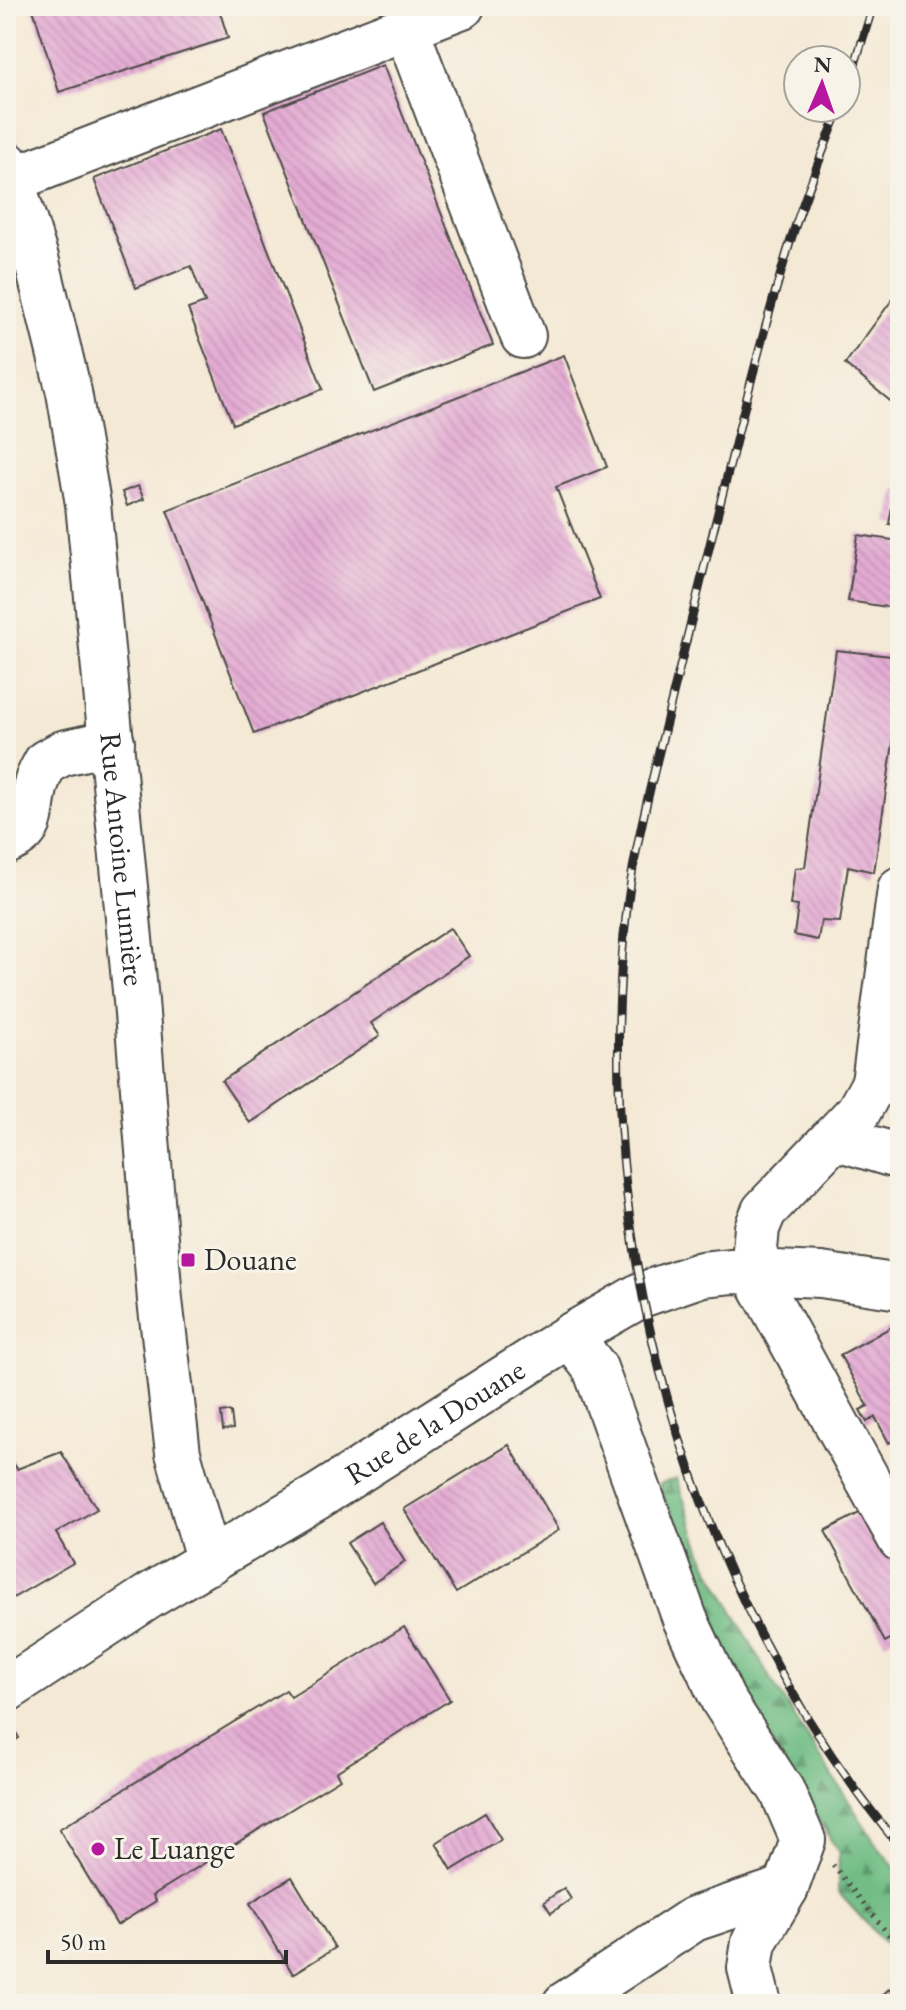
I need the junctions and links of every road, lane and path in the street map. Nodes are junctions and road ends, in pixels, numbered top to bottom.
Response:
1 (462, 6) edge
2 (406, 28) junction
3 (9, 171) edge
4 (21, 267) edge
5 (523, 336) dead end
6 (112, 742) junction
7 (6, 842) edge
8 (900, 889) edge
9 (834, 1137) junction
10 (900, 1157) edge
11 (753, 1271) junction
12 (900, 1287) edge
13 (570, 1336) junction
14 (886, 1488) edge
15 (900, 1539) edge
16 (209, 1562) junction
17 (6, 1690) edge
18 (803, 1840) junction
19 (786, 1888) junction
20 (900, 1949) edge
21 (565, 2004) edge
22 (759, 2004) edge

1 - 2 street
2 - 3 street
2 - 5 street
3 - 4 street, Rue Antoine Lumière
4 - 6 street, Rue Antoine Lumière
6 - 7 street
6 - 16 street, Rue Antoine Lumière
8 - 9 street
9 - 10 street
9 - 11 street
11 - 12 street, Rue de la Douane
11 - 13 street, Rue de la Douane
11 - 14 street
13 - 16 street, Rue de la Douane
13 - 18 street
14 - 15 street
16 - 17 street, Rue de la Douane
18 - 19 street
18 - 20 path
19 - 21 street
19 - 22 street

